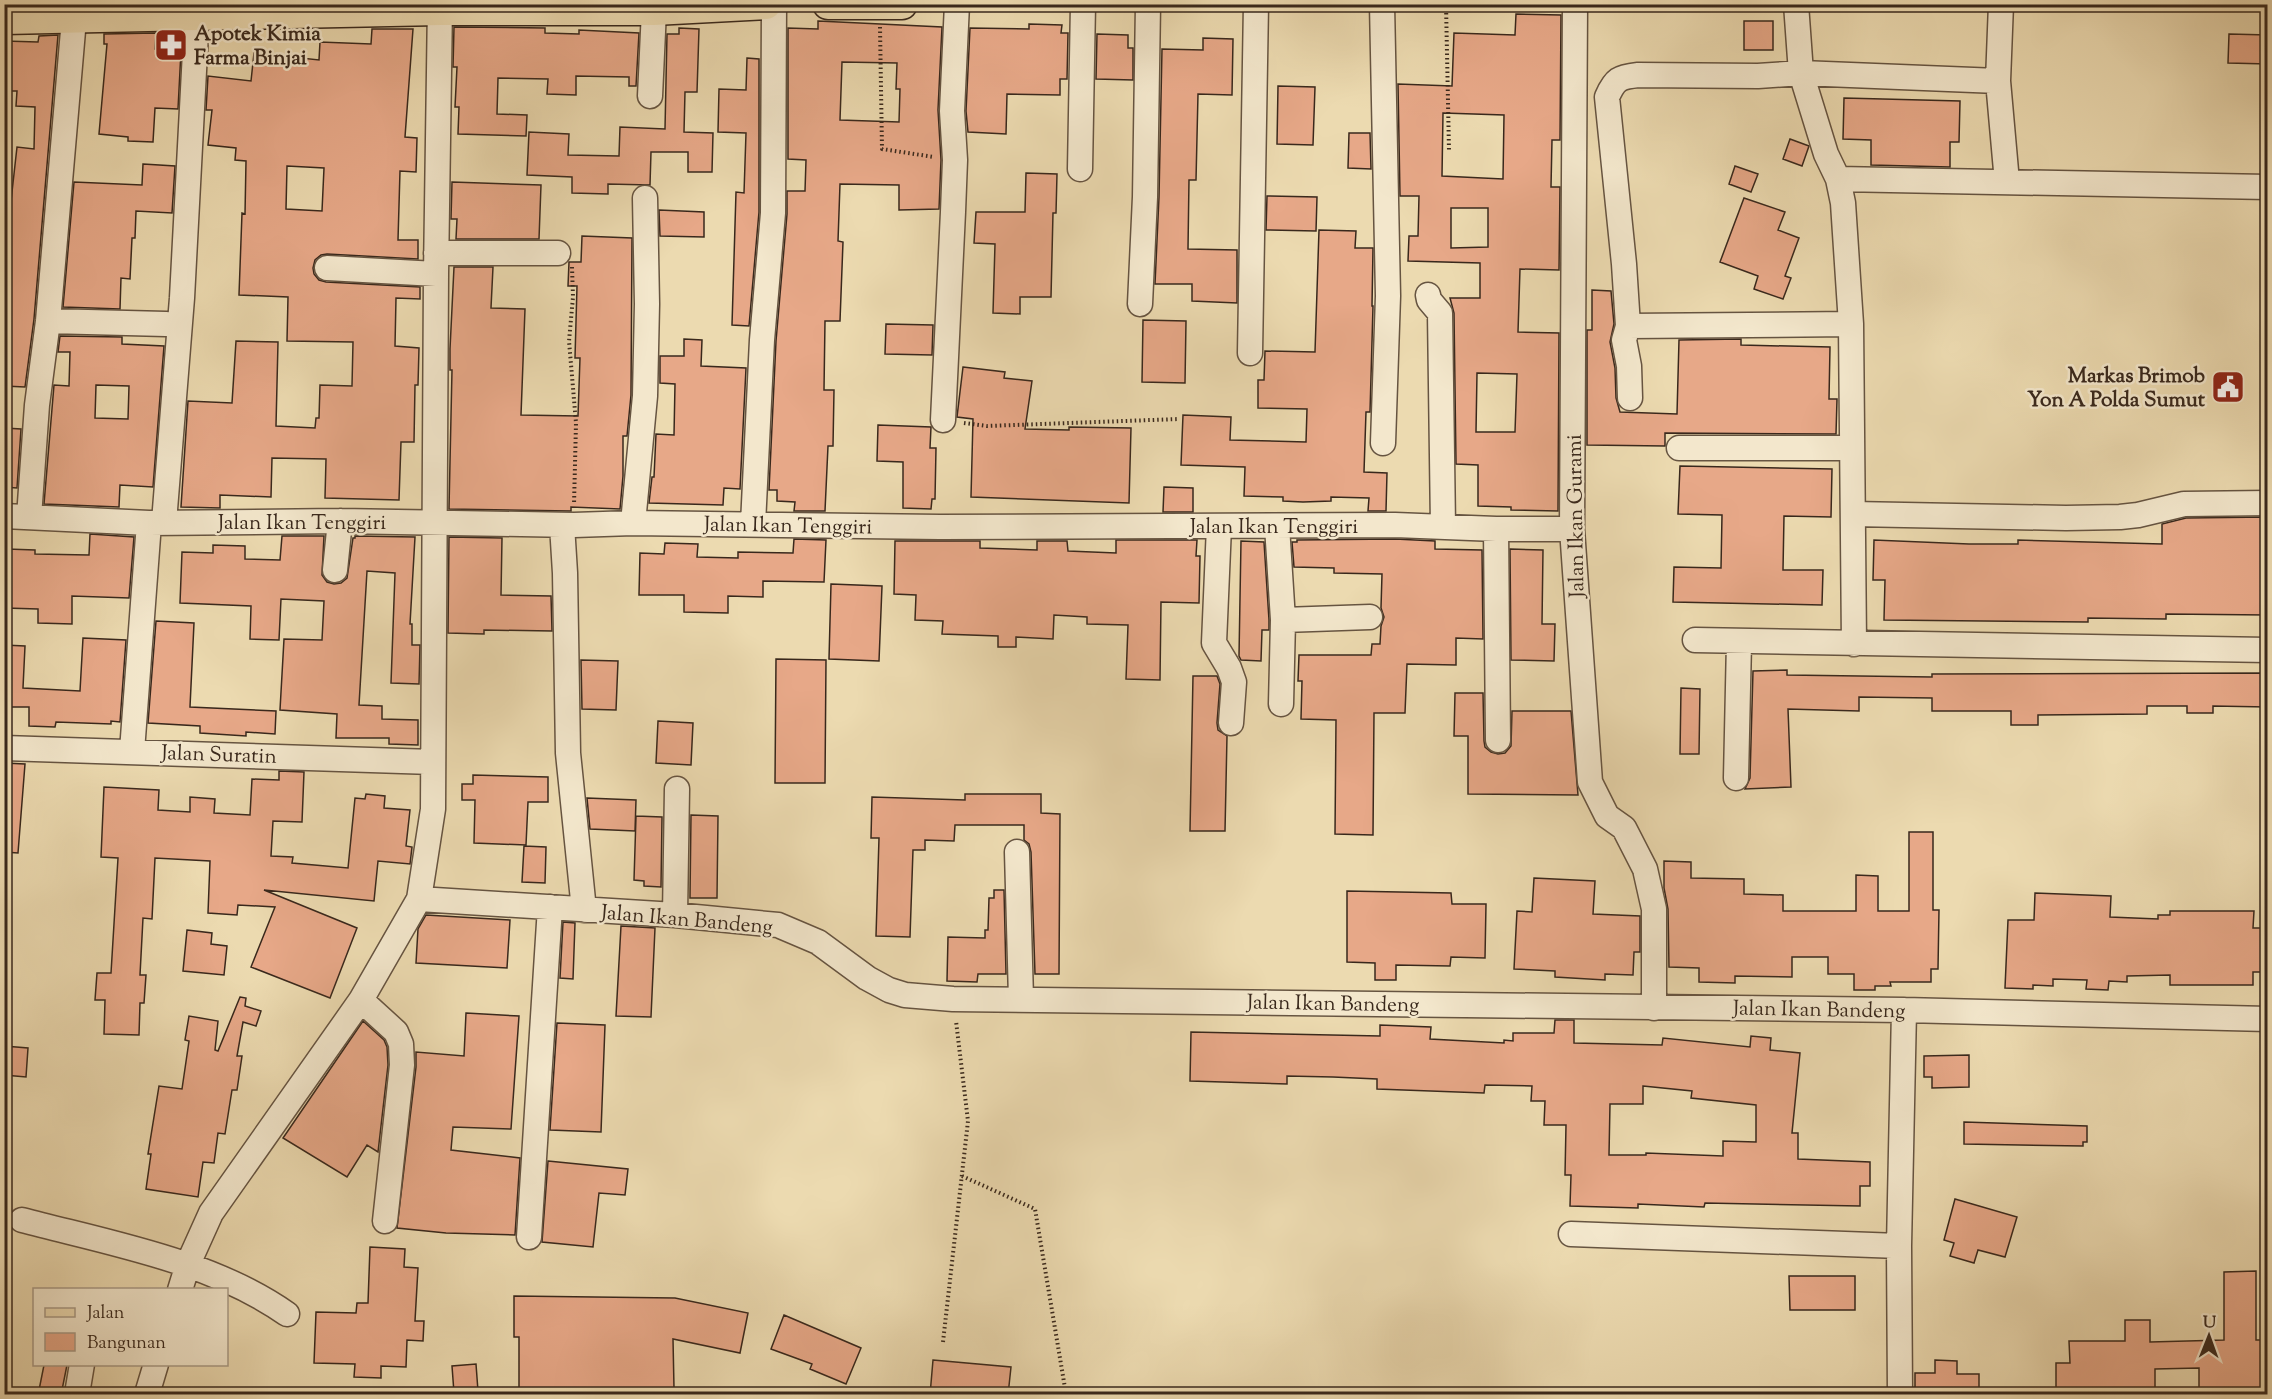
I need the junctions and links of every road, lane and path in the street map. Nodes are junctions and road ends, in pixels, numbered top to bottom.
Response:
1 (765, 4) edge
2 (774, 4) edge
3 (828, 4) edge
4 (902, 4) edge
5 (957, 4) edge
6 (1083, 4) edge
7 (1148, 4) edge
8 (1256, 4) edge
9 (1382, 4) edge
10 (1446, 4) edge
11 (1575, 4) edge
12 (1796, 4) edge
13 (2001, 4) edge
14 (880, 5) edge
15 (440, 7) edge
16 (654, 10) junction
17 (196, 14) junction
18 (4, 19) edge
19 (74, 19) junction
20 (1801, 73) junction
21 (1998, 81) junction
22 (650, 96) dead end
23 (1449, 151) dead end
24 (954, 160) junction
25 (1080, 169) dead end
26 (1838, 178) junction
27 (2007, 182) junction
28 (2268, 187) edge
29 (645, 198) dead end
30 (558, 253) joint
31 (436, 264) junction
32 (327, 268) dead end
33 (1428, 295) dead end
34 (1140, 304) dead end
35 (48, 321) junction
36 (166, 324) dead end
37 (1851, 324) junction
38 (1628, 326) junction
39 (1250, 353) dead end
40 (1630, 398) dead end
41 (1179, 419) dead end
42 (943, 420) joint
43 (1383, 443) dead end
44 (1679, 447) dead end
45 (1851, 448) junction
46 (2268, 503) edge
47 (1853, 514) junction
48 (4, 516) edge
49 (29, 517) junction
50 (340, 521) junction
51 (156, 522) junction
52 (435, 523) junction
53 (633, 523) junction
54 (753, 524) junction
55 (568, 525) junction
56 (1219, 526) junction
57 (1277, 526) junction
58 (1443, 527) junction
59 (1572, 529) junction
60 (1496, 530) junction
61 (336, 570) dead end
62 (1370, 617) dead end
63 (1283, 620) junction
64 (1695, 640) dead end
65 (1738, 642) junction
66 (1854, 644) junction
67 (2268, 650) edge
68 (1281, 704) dead end
69 (1231, 723) dead end
70 (1498, 740) dead end
71 (4, 748) edge
72 (132, 751) junction
73 (433, 762) junction
74 (1736, 777) dead end
75 (677, 789) dead end
76 (1017, 852) dead end
77 (419, 899) junction
78 (550, 908) junction
79 (584, 910) junction
80 (675, 915) junction
81 (953, 999) junction
82 (1021, 999) junction
83 (361, 1000) junction
84 (1654, 1008) junction
85 (1904, 1010) junction
86 (2268, 1019) edge
87 (962, 1176) junction
88 (22, 1220) dead end
89 (385, 1221) dead end
90 (1570, 1234) dead end
91 (529, 1237) dead end
92 (1899, 1246) junction
93 (188, 1264) junction
94 (181, 1288) edge
95 (287, 1314) dead end
96 (943, 1342) dead end
97 (82, 1366) edge
98 (156, 1366) edge
99 (77, 1395) edge
100 (147, 1395) edge
101 (1066, 1395) edge
102 (1900, 1395) edge

1 - 16 main road
2 - 54 street
3 - 14 main road
4 - 14 main road
5 - 24 street
6 - 25 street
7 - 34 street
8 - 39 street
9 - 43 street
10 - 23 path
11 - 59 street, Jalan Ikan Gurami
12 - 20 street
13 - 21 street
14 - 24 path
15 - 16 main road
15 - 17 main road
15 - 31 street
16 - 22 street
17 - 19 main road
17 - 51 street
18 - 19 main road
19 - 35 street
20 - 21 street
20 - 26 street
20 - 38 street
21 - 27 street
24 - 42 street
26 - 27 street
26 - 37 street
27 - 28 street
29 - 53 street
30 - 31 street
30 - 55 path
31 - 32 street
31 - 52 street
33 - 58 street
35 - 36 street
35 - 49 street
37 - 38 street
37 - 45 street
38 - 40 street
41 - 42 path
44 - 45 street
45 - 47 street
46 - 47 street
47 - 66 street
48 - 49 street, Jalan Ikan Tenggiri
49 - 51 street, Jalan Ikan Tenggiri
50 - 51 street, Jalan Ikan Tenggiri
50 - 52 street, Jalan Ikan Tenggiri
50 - 61 street
51 - 72 street
52 - 55 street, Jalan Ikan Tenggiri
52 - 73 street
53 - 54 street, Jalan Ikan Tenggiri
53 - 55 street, Jalan Ikan Tenggiri
54 - 56 street, Jalan Ikan Tenggiri
55 - 79 street
56 - 57 street, Jalan Ikan Tenggiri
56 - 69 street
57 - 58 street, Jalan Ikan Tenggiri
57 - 63 street
58 - 60 street, Jalan Ikan Tenggiri
59 - 60 street, Jalan Ikan Tenggiri
59 - 84 street, Jalan Ikan Gurami
60 - 70 street
62 - 63 street
63 - 68 street
64 - 65 street
65 - 66 street
65 - 74 street
66 - 67 street
71 - 72 street, Jalan Suratin
72 - 73 street, Jalan Suratin
73 - 77 street
75 - 80 street
76 - 82 street
77 - 78 street, Jalan Ikan Bandeng
77 - 83 street
78 - 79 street, Jalan Ikan Bandeng
78 - 91 street
79 - 80 street, Jalan Ikan Bandeng
80 - 81 street, Jalan Ikan Bandeng
81 - 82 street, Jalan Ikan Bandeng
81 - 87 path
82 - 84 street, Jalan Ikan Bandeng
83 - 89 street
83 - 93 street
84 - 85 street, Jalan Ikan Bandeng
85 - 86 street, Jalan Ikan Bandeng
85 - 92 street
87 - 96 path
87 - 101 path
88 - 93 street
90 - 92 street
92 - 102 street
93 - 94 street
93 - 95 street
97 - 99 street
98 - 100 street

